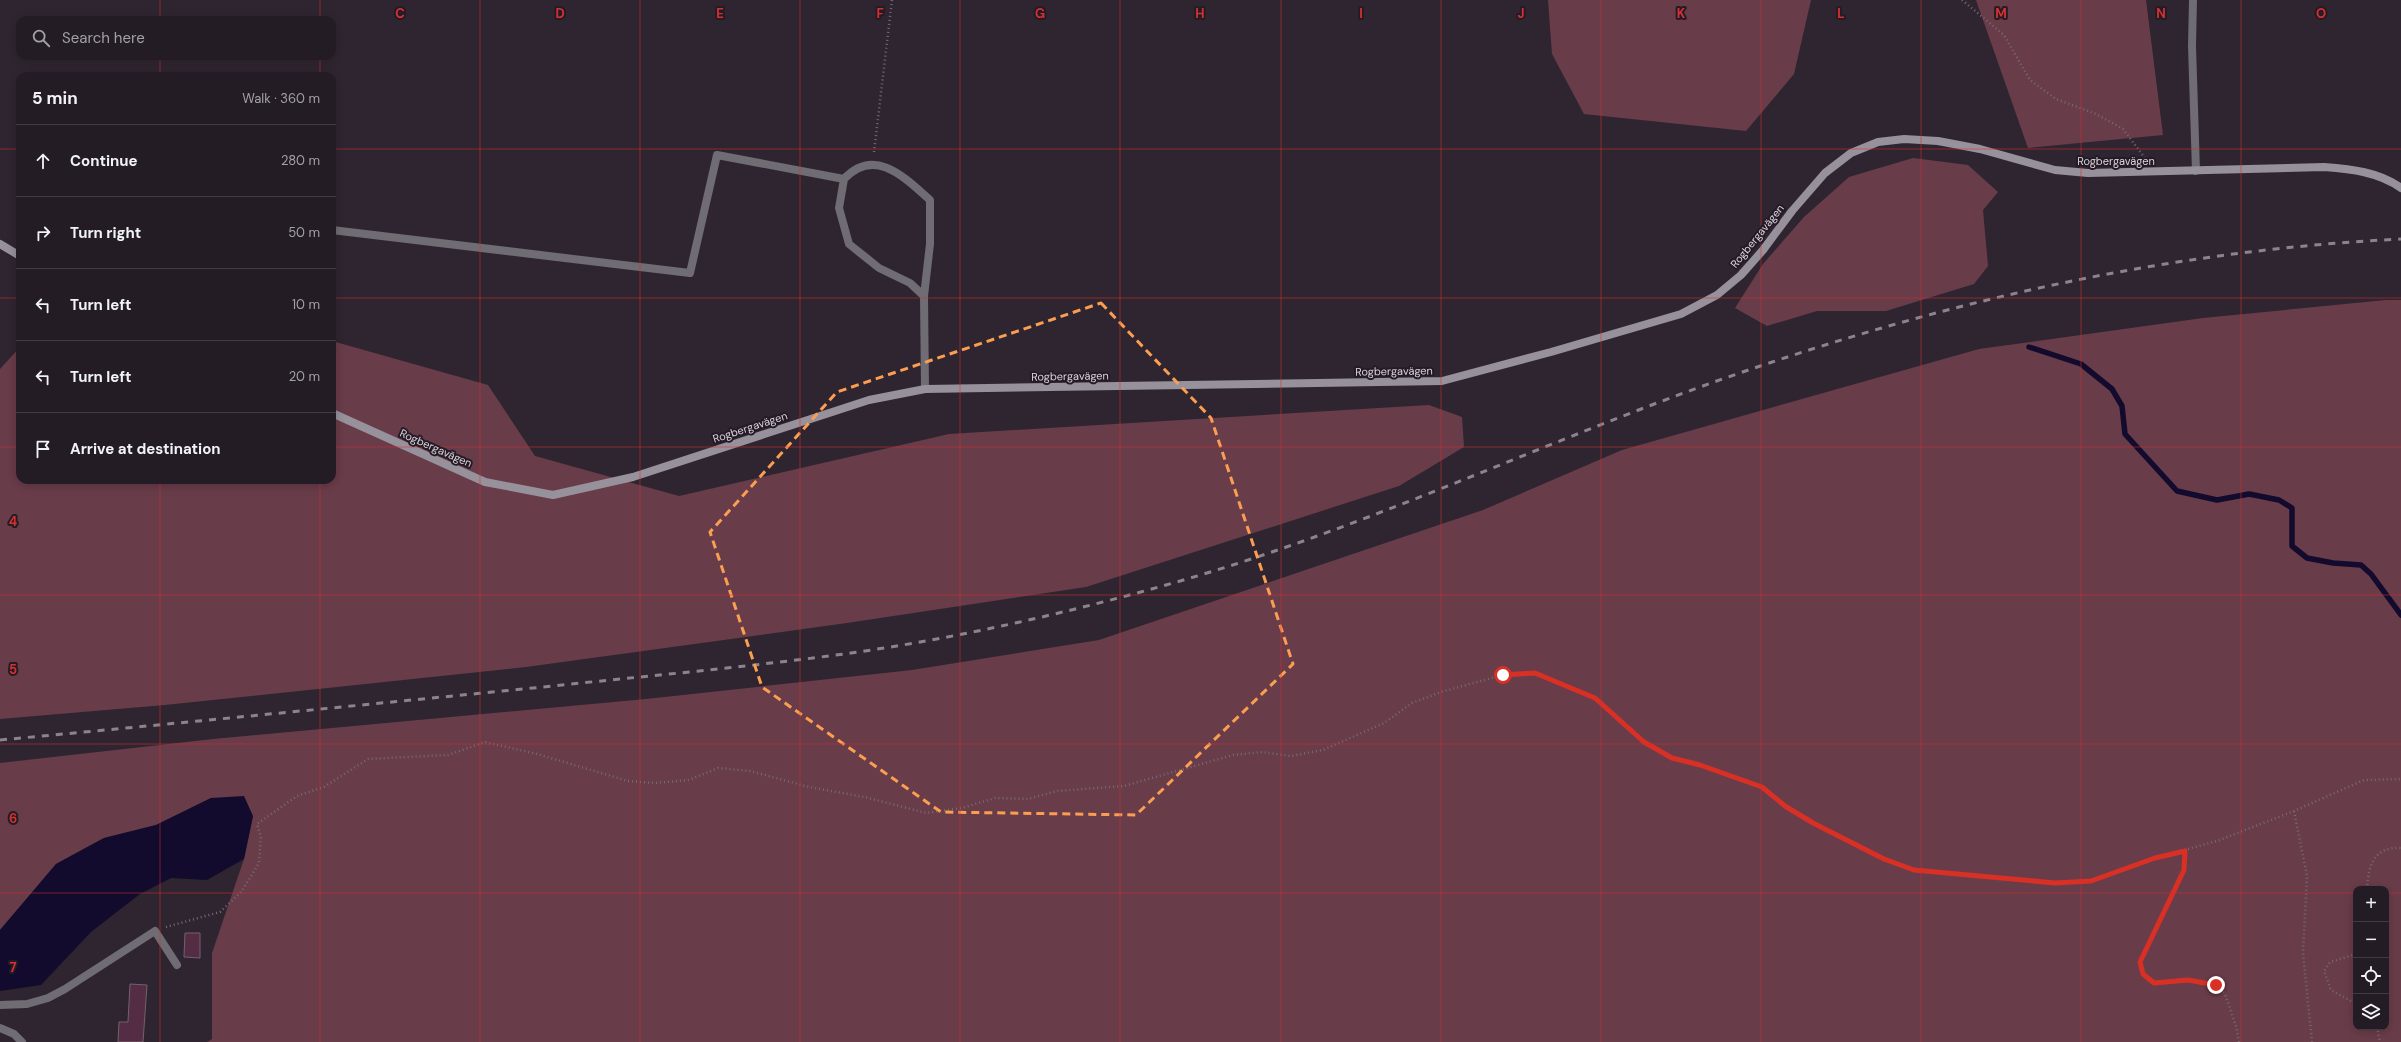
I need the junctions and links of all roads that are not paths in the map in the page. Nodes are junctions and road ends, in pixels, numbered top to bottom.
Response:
1 (2192, 0) edge
2 (2196, 171) junction
3 (844, 179) junction
4 (2401, 188) edge
5 (336, 230) edge
6 (0, 244) edge
7 (16, 254) edge
8 (924, 296) junction
9 (925, 389) junction
10 (336, 415) edge
11 (178, 965) dead end
12 (0, 1005) edge
13 (0, 1028) edge
14 (22, 1042) edge

1 - 2 street
2 - 4 street, Rogbergavägen
2 - 9 street, Rogbergavägen
3 - 5 street
3 - 8 street
3 - 8 street
6 - 7 street
8 - 9 street
9 - 10 street, Rogbergavägen
11 - 12 street
13 - 14 street

